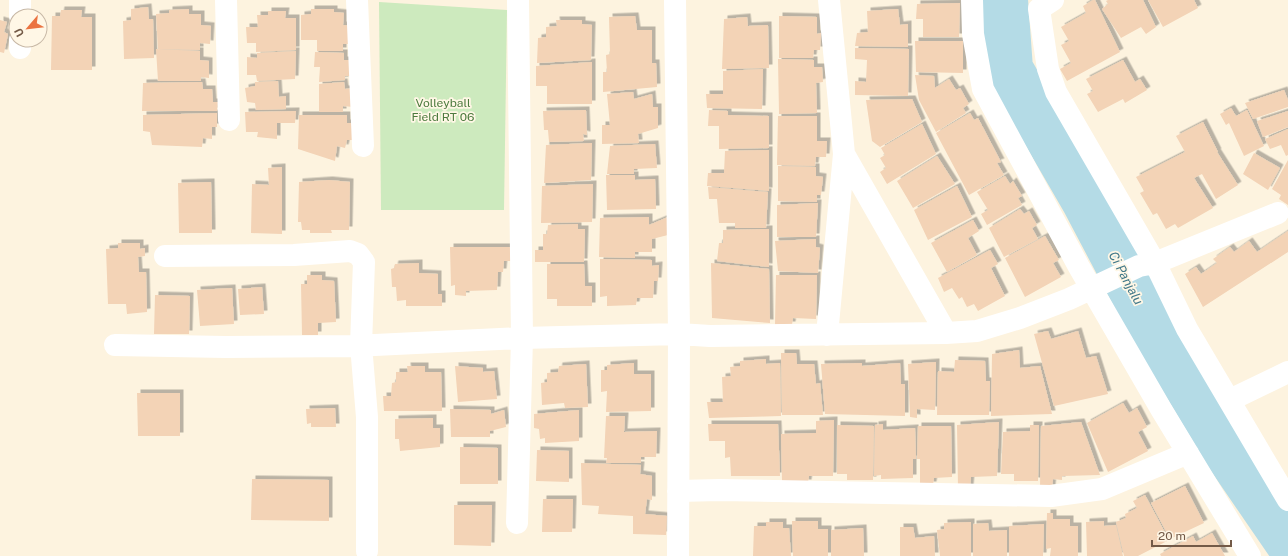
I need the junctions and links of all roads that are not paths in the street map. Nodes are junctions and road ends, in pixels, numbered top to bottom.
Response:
1 (226, 0) edge
2 (356, 0) edge
3 (518, 0) edge
4 (675, 0) edge
5 (829, 0) edge
6 (972, 0) edge
7 (1044, 3) edge
8 (229, 120) dead end
9 (363, 146) dead end
10 (844, 154) junction
11 (1278, 213) dead end
12 (165, 256) dead end
13 (1147, 265) junction
14 (1100, 284) junction
15 (946, 333) junction
16 (679, 334) junction
17 (827, 335) junction
18 (522, 338) junction
19 (115, 345) dead end
20 (361, 345) junction
21 (1288, 372) edge
22 (1230, 400) junction
23 (1188, 453) junction
24 (678, 491) junction
25 (1288, 500) edge
26 (517, 522) dead end
27 (366, 552) dead end
28 (678, 556) edge
29 (1250, 556) edge

1 - 8 street
2 - 9 street
3 - 18 street
4 - 16 street
5 - 10 street
6 - 14 street
7 - 13 street
10 - 15 street
10 - 17 street
11 - 13 street
12 - 20 street
13 - 14 street
13 - 22 street
14 - 15 street
14 - 23 street
15 - 17 street
16 - 17 street
16 - 18 street
16 - 24 street
18 - 20 street
18 - 26 street
19 - 20 street
20 - 27 street
21 - 22 street
22 - 25 street
23 - 24 street
23 - 29 street
24 - 28 street

